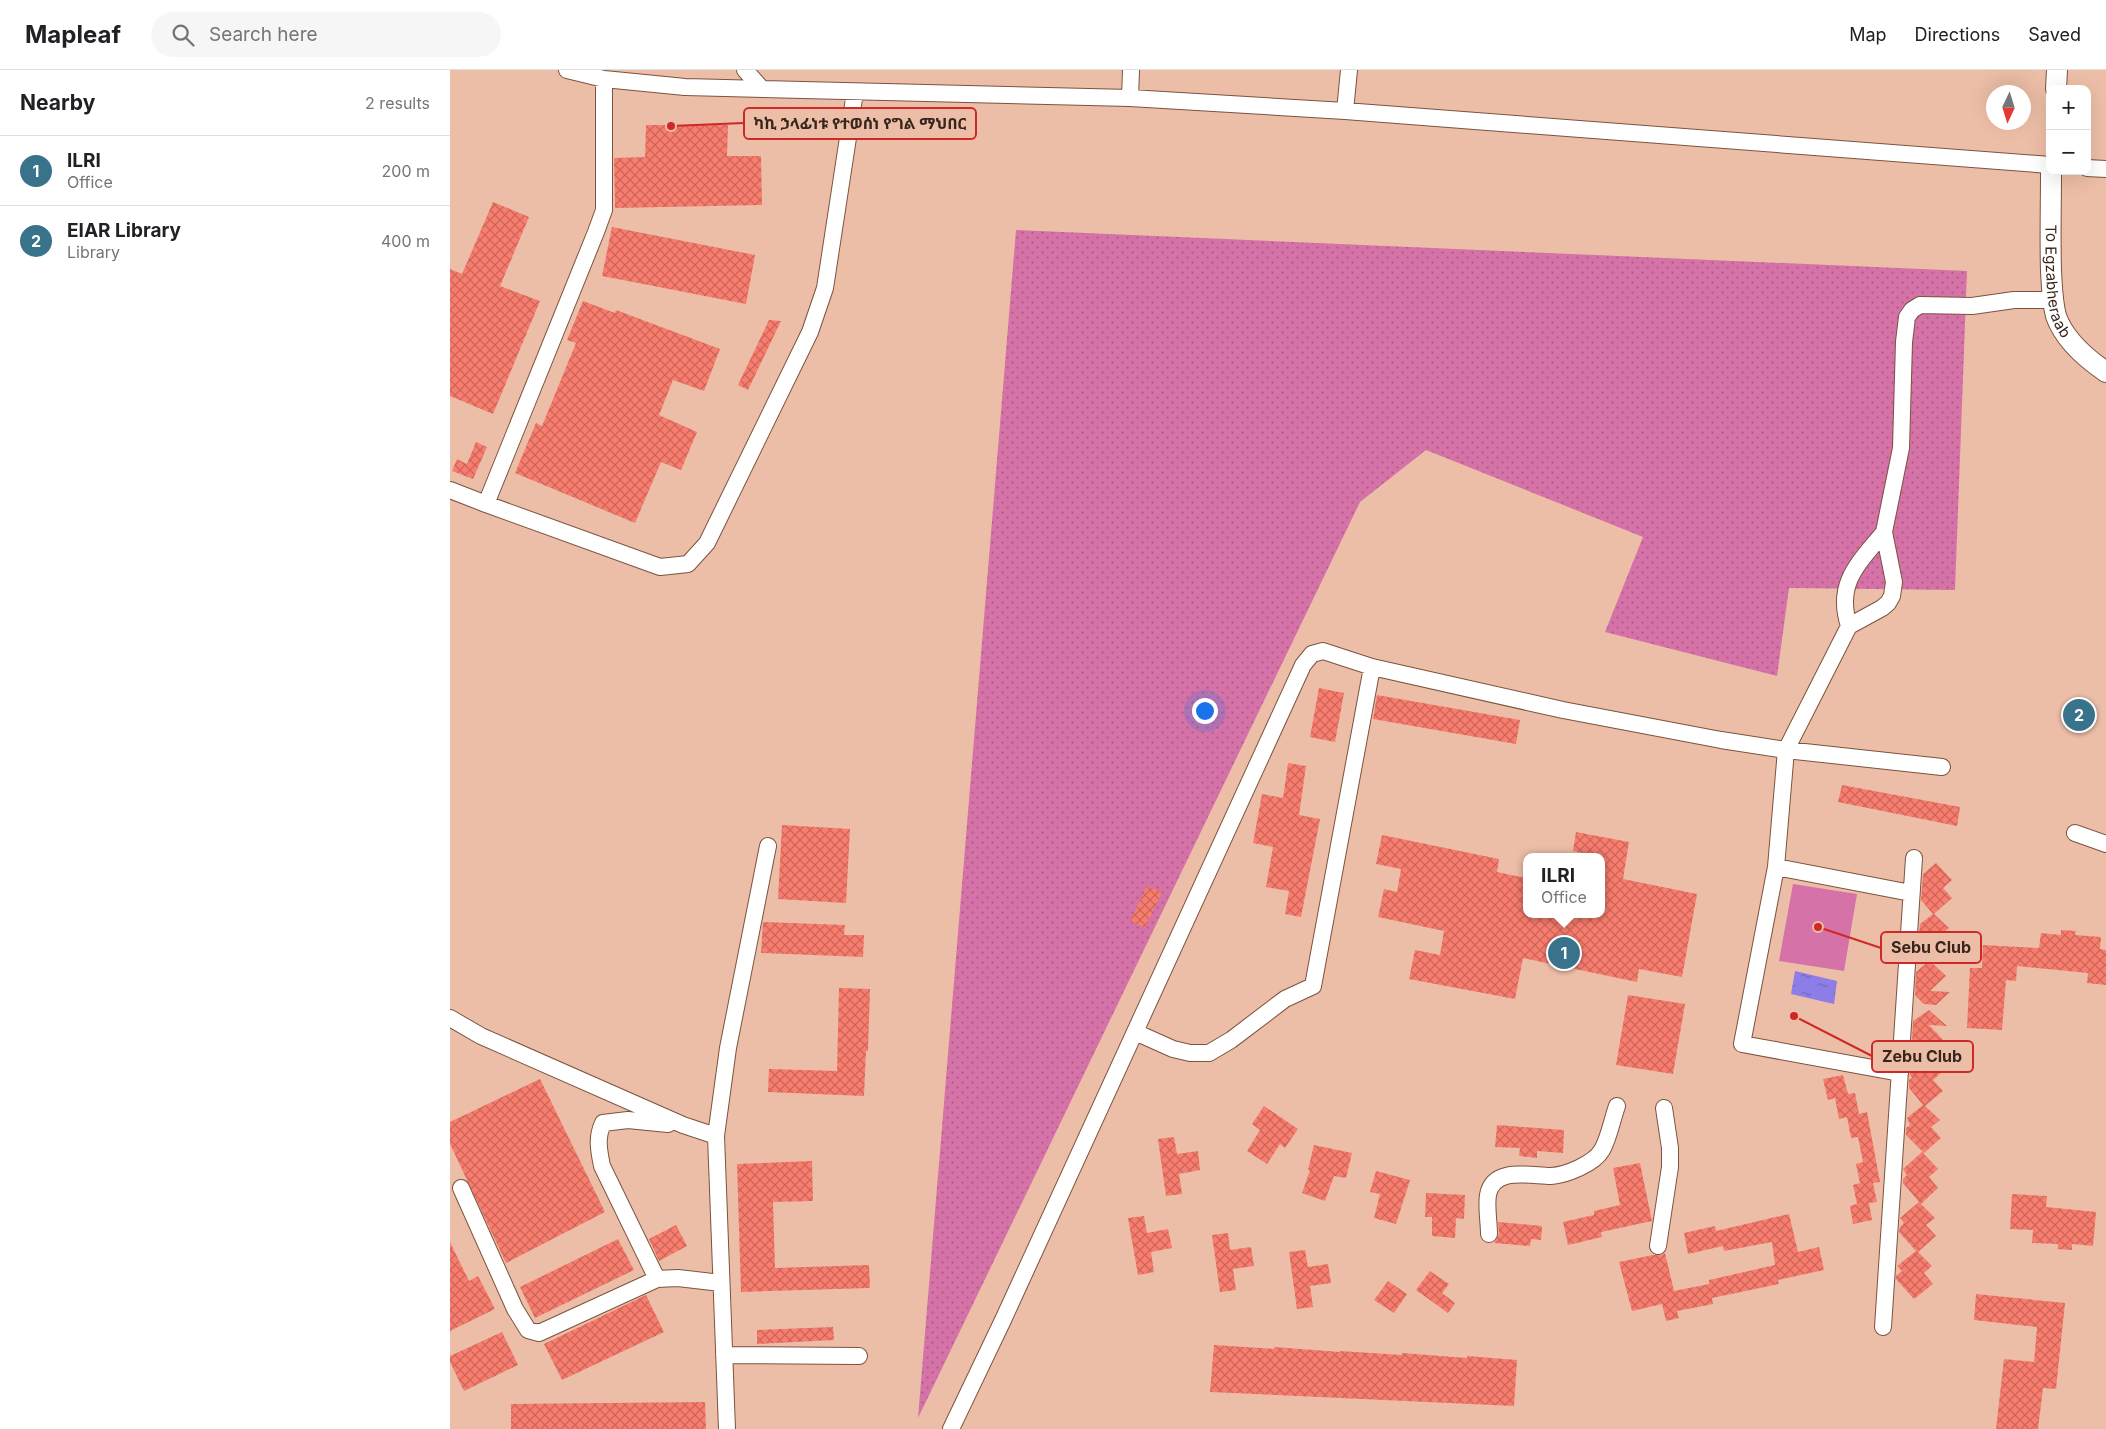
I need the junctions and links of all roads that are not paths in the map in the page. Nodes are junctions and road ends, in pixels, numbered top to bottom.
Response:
1 (566, 70) edge
2 (745, 70) edge
3 (1131, 70) edge
4 (1350, 70) edge
5 (2056, 70) edge
6 (604, 79) junction
7 (2056, 85) edge
8 (762, 89) junction
9 (855, 92) junction
10 (1130, 98) junction
11 (1345, 111) junction
12 (2046, 165) edge
13 (2091, 168) edge
14 (2106, 170) edge
15 (2051, 175) edge
16 (2052, 300) junction
17 (2106, 372) edge
18 (450, 490) edge
19 (486, 504) junction
20 (1884, 532) junction
21 (1849, 626) junction
22 (1372, 667) junction
23 (1786, 750) junction
24 (1942, 767) dead end
25 (2075, 833) dead end
26 (2106, 844) edge
27 (768, 846) dead end
28 (1914, 858) dead end
29 (1776, 867) junction
30 (1911, 893) junction
31 (450, 1018) edge
32 (1136, 1032) junction
33 (1900, 1073) junction
34 (1617, 1106) dead end
35 (1664, 1108) dead end
36 (682, 1125) junction
37 (716, 1136) junction
38 (462, 1188) dead end
39 (1489, 1234) dead end
40 (1658, 1246) dead end
41 (657, 1279) junction
42 (721, 1283) junction
43 (1883, 1326) dead end
44 (724, 1355) junction
45 (859, 1356) dead end
46 (727, 1429) edge
47 (951, 1429) edge

1 - 6 street
2 - 8 street
3 - 10 street
4 - 11 street
5 - 7 main road
6 - 8 street
6 - 19 street
8 - 9 street
9 - 10 street
9 - 19 street
10 - 11 street
11 - 12 street
13 - 14 street
15 - 16 main road, To Egzabheraab
16 - 17 main road, To Egzabheraab
16 - 20 street
18 - 19 street
20 - 21 street
20 - 21 street
21 - 23 street
22 - 23 street
22 - 32 street
22 - 32 street
23 - 24 street
23 - 29 street
25 - 26 street
27 - 37 street
28 - 30 street
29 - 30 street
29 - 33 street
30 - 33 street
31 - 36 street
32 - 47 street
33 - 43 street
34 - 39 street
35 - 40 street
36 - 37 street
36 - 41 street
37 - 42 street
38 - 41 street
41 - 42 street
42 - 44 street
44 - 45 street
44 - 46 street

